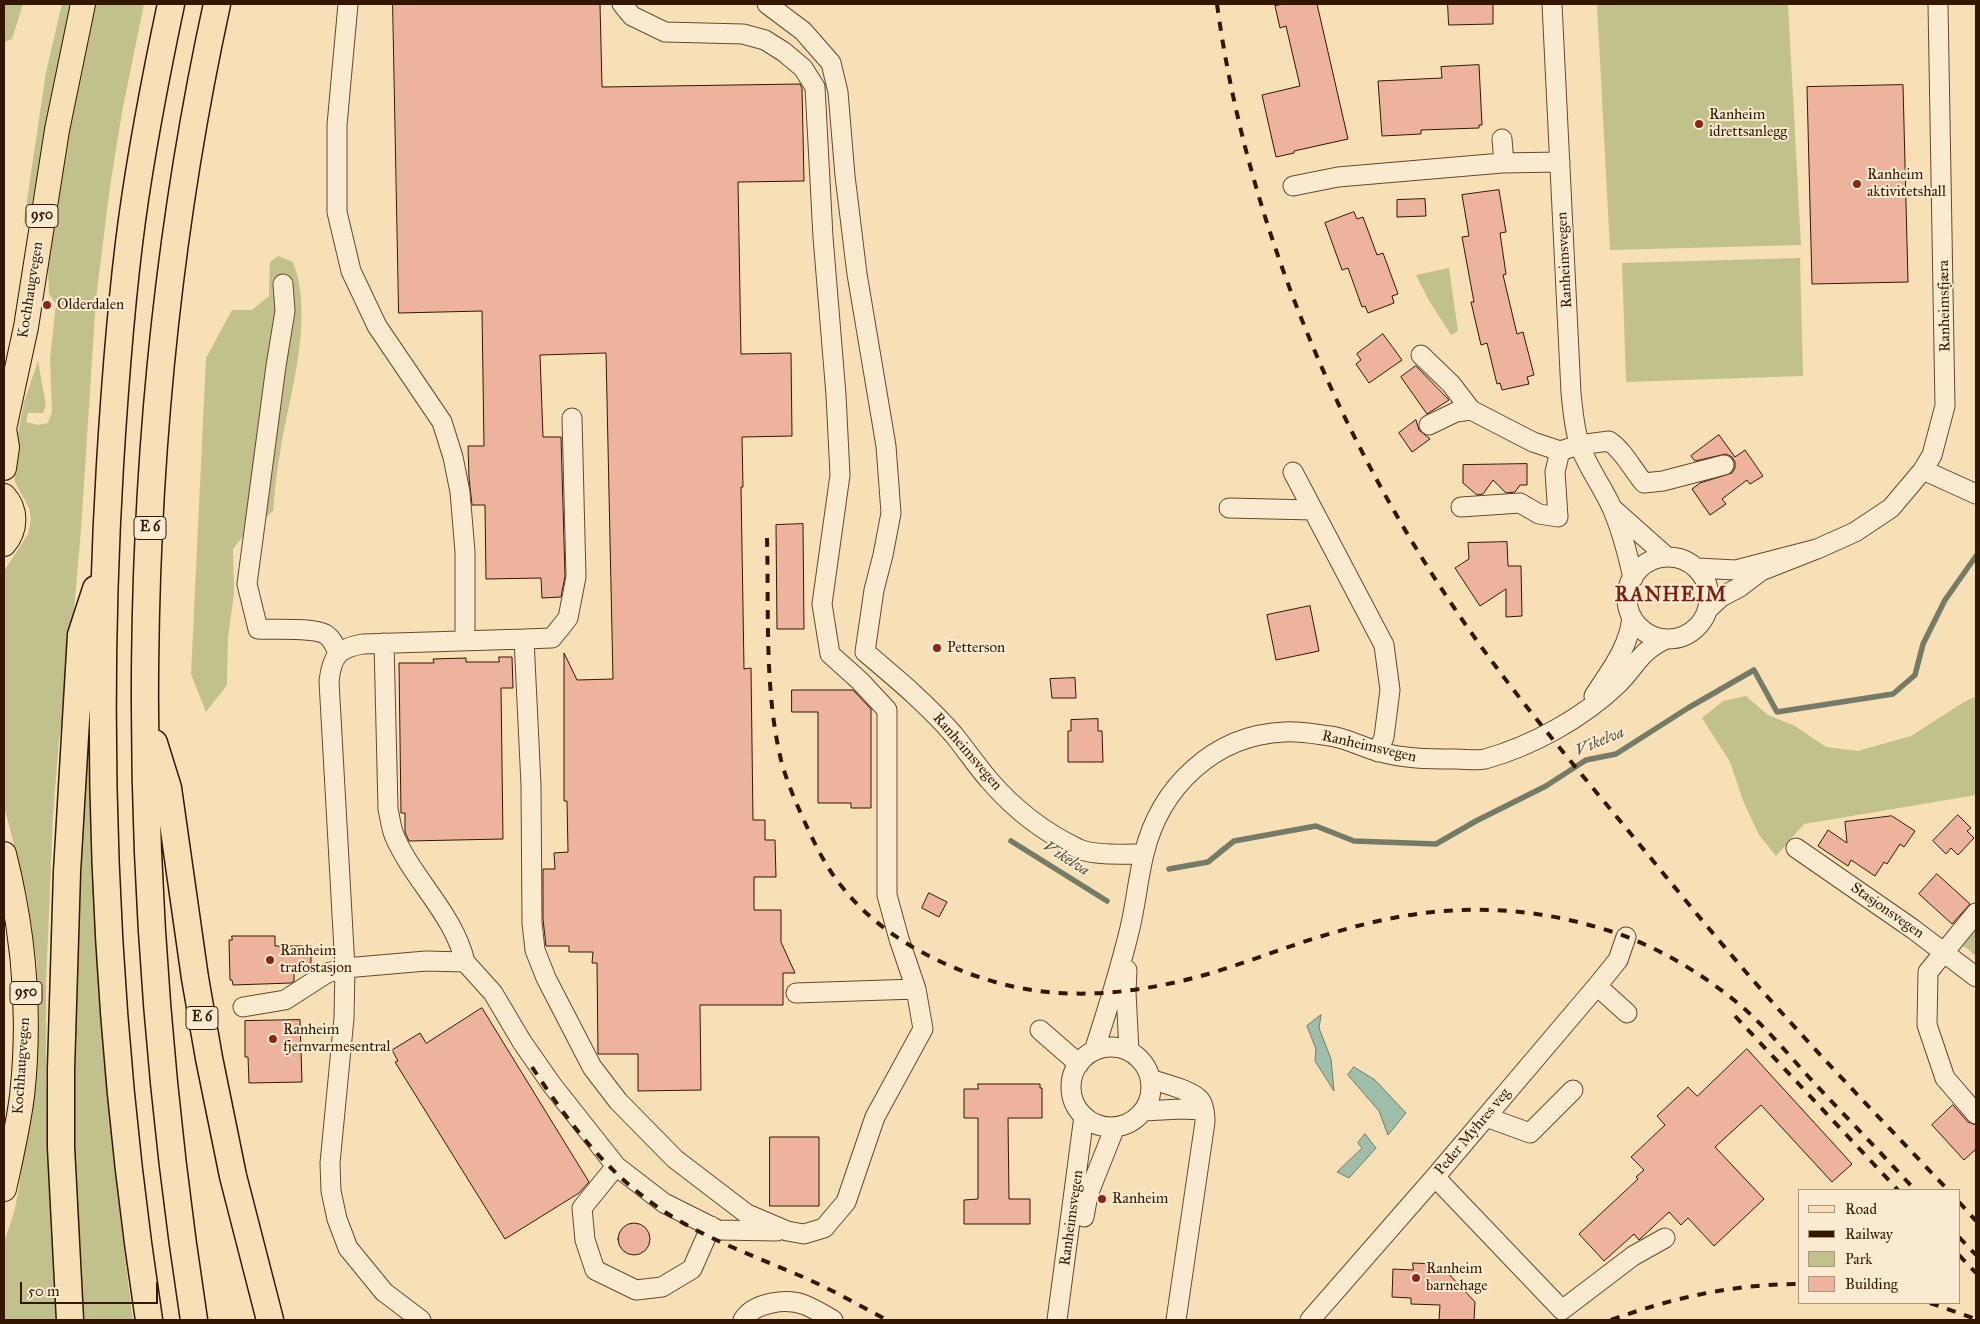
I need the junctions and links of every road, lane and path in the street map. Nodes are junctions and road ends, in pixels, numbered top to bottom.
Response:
1 (83, 4) edge
2 (171, 4) edge
3 (217, 4) edge
4 (348, 4) edge
5 (622, 4) edge
6 (767, 4) edge
7 (1552, 4) edge
8 (1938, 4) edge
9 (1502, 139) dead end
10 (1560, 162) junction
11 (1504, 163) junction
12 (1293, 186) dead end
13 (282, 284) dead end
14 (1421, 355) dead end
15 (1471, 410) junction
16 (572, 418) dead end
17 (1429, 425) dead end
18 (4, 429) edge
19 (1579, 444) junction
20 (1560, 451) junction
21 (1724, 465) dead end
22 (4, 468) edge
23 (1922, 470) junction
24 (1293, 472) dead end
25 (1976, 494) edge
26 (4, 496) edge
27 (1461, 507) dead end
28 (1229, 508) dead end
29 (1612, 508) junction
30 (1313, 510) junction
31 (4, 544) edge
32 (1817, 549) junction
33 (1667, 557) junction
34 (104, 565) junction
35 (1697, 568) junction
36 (1633, 578) junction
37 (1708, 609) junction
38 (1632, 617) junction
39 (524, 639) junction
40 (1666, 639) junction
41 (465, 641) junction
42 (384, 644) junction
43 (338, 653) junction
44 (1584, 712) junction
45 (145, 713) junction
46 (1378, 752) junction
47 (1796, 848) dead end
48 (4, 854) edge
49 (1143, 858) junction
50 (1976, 913) edge
51 (1130, 926) junction
52 (1626, 936) dead end
53 (1944, 952) junction
54 (465, 962) junction
55 (344, 968) junction
56 (1976, 977) edge
57 (1597, 986) junction
58 (916, 989) junction
59 (796, 993) dead end
60 (243, 1007) dead end
61 (1627, 1013) dead end
62 (1040, 1030) dead end
63 (1129, 1051) junction
64 (1094, 1052) junction
65 (1079, 1064) junction
66 (1150, 1079) junction
67 (1573, 1090) dead end
68 (1204, 1110) junction
69 (1143, 1111) junction
70 (1976, 1114) edge
71 (1084, 1116) junction
72 (1486, 1117) junction
73 (1115, 1127) junction
74 (616, 1166) junction
75 (1435, 1177) junction
76 (4, 1189) edge
77 (711, 1226) junction
78 (787, 1231) junction
79 (1666, 1238) dead end
80 (70, 1320) edge
81 (150, 1320) edge
82 (194, 1320) edge
83 (270, 1320) edge
84 (420, 1320) edge
85 (743, 1320) edge
86 (833, 1320) edge
87 (1057, 1320) edge
88 (1070, 1320) edge
89 (1176, 1320) edge
90 (1310, 1320) edge

1 - 18 main road, Kochhaugvegen / 950
2 - 34 highway
3 - 45 highway, E 6
4 - 41 street
5 - 58 street
6 - 49 street, Ranheimsvegen
7 - 10 street, Ranheimsvegen
8 - 23 street, Ranheimsfjæra
9 - 11 street
10 - 11 street
10 - 19 street, Ranheimsvegen
11 - 12 street
13 - 43 street
14 - 15 street
15 - 17 street
15 - 20 street
16 - 39 street
18 - 22 main road, Kochhaugvegen / 950
19 - 20 street
19 - 21 street
19 - 29 street, Ranheimsvegen
20 - 27 street
23 - 25 street
23 - 32 street, Ranheimsfjæra
24 - 30 street
26 - 31 main road
28 - 30 street
29 - 33 street, Ranheimsvegen
29 - 36 street, Ranheimsvegen
30 - 46 street
32 - 35 street, Ranheimsfjæra
32 - 37 street, Ranheimsfjæra
33 - 35 street
33 - 36 street
34 - 80 highway
34 - 81 highway
35 - 37 street
36 - 38 street
37 - 40 street
38 - 40 street
38 - 44 street, Ranheimsvegen
39 - 41 street
39 - 78 street
40 - 44 street, Ranheimsvegen
41 - 42 street
42 - 43 street
42 - 54 street
43 - 55 street
44 - 46 street, Ranheimsvegen
45 - 82 highway, E 6
45 - 83 highway, E 6
46 - 49 street, Ranheimsvegen
47 - 53 street, Stasjonsvegen
48 - 76 main road, Kochhaugvegen / 950
49 - 51 street, Ranheimsvegen
50 - 53 street
51 - 63 street, Ranheimsvegen
51 - 64 street, Ranheimsvegen
52 - 57 street, Peder Myhres veg
53 - 56 street, Stasjonsvegen
53 - 70 street
54 - 55 street
54 - 74 street
55 - 60 street
55 - 84 street
57 - 61 street
57 - 72 street, Peder Myhres veg
58 - 59 street
58 - 78 street
62 - 65 street
63 - 64 street
63 - 66 street
64 - 65 street
65 - 71 street
66 - 68 street
66 - 69 street
67 - 72 street
68 - 69 street
68 - 89 street
69 - 73 street
71 - 73 street
71 - 87 street, Ranheimsvegen
72 - 75 street, Peder Myhres veg
73 - 88 street, Ranheimsvegen
74 - 77 street
74 - 77 street
75 - 79 street
75 - 90 street, Peder Myhres veg
77 - 78 street
85 - 86 street

